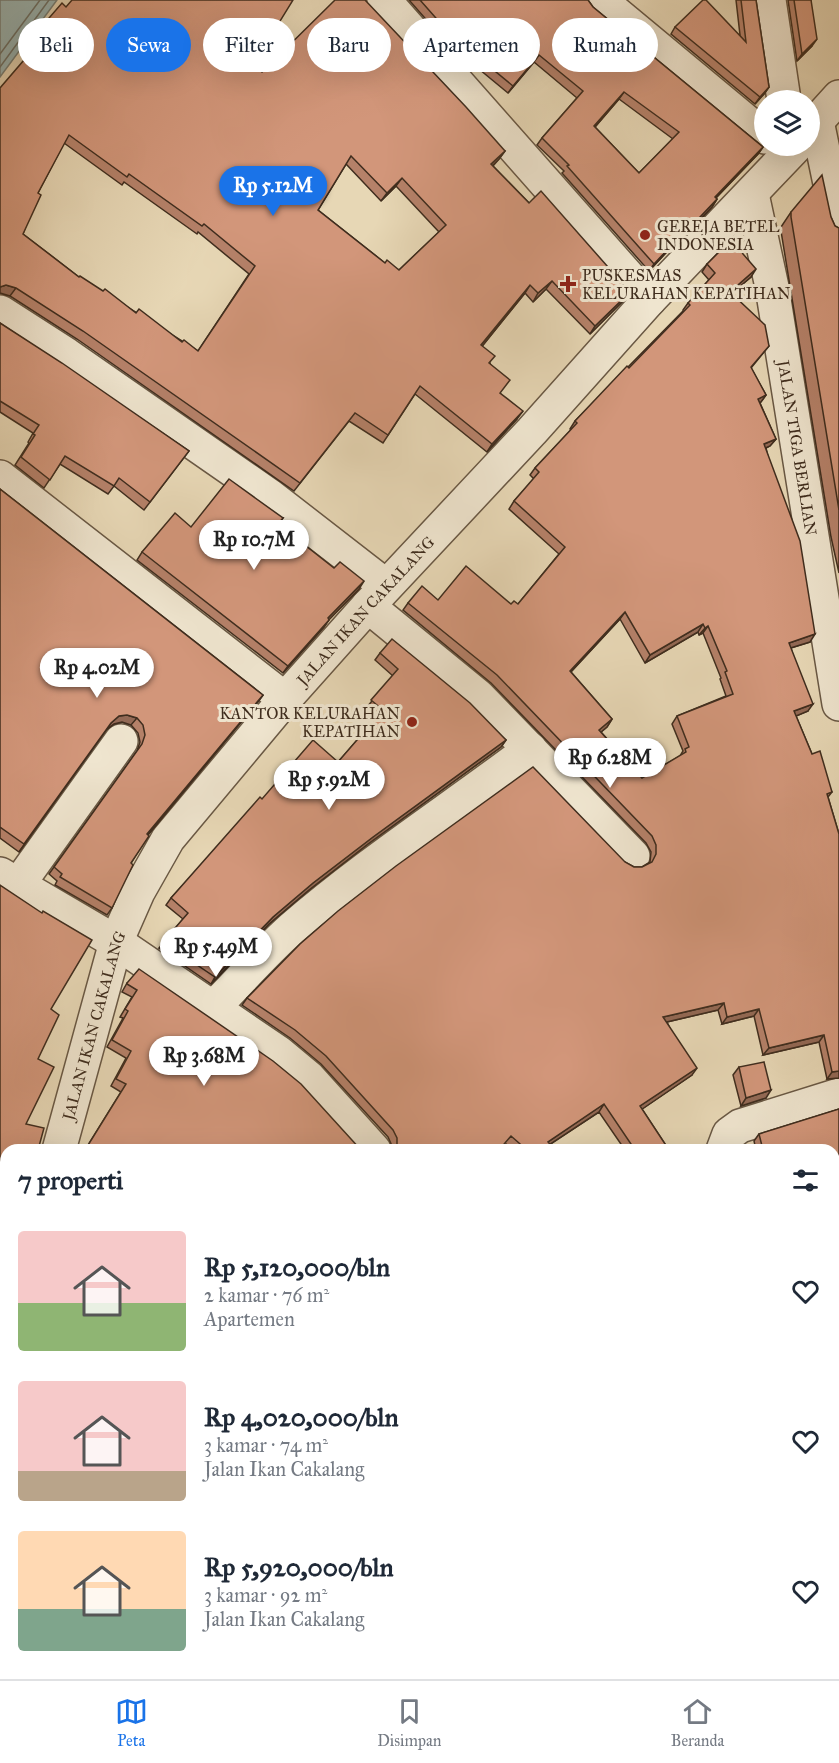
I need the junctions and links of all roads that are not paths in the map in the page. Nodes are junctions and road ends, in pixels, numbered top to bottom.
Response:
1 (384, 0) edge
2 (600, 0) edge
3 (769, 0) edge
4 (782, 90) edge
5 (839, 97) edge
6 (754, 113) edge
7 (820, 115) edge
8 (781, 156) edge
9 (800, 156) edge
10 (752, 194) junction
11 (839, 227) edge
12 (649, 300) junction
13 (0, 312) edge
14 (0, 477) edge
15 (377, 596) junction
16 (285, 699) junction
17 (839, 704) edge
18 (121, 741) dead end
19 (530, 749) junction
20 (633, 856) dead end
21 (9, 880) edge
22 (116, 942) junction
23 (214, 1007) junction
24 (839, 1095) edge
25 (61, 1144) edge
26 (369, 1144) edge
27 (725, 1144) edge

1 - 12 street
2 - 6 street
3 - 4 street
5 - 7 street, JALAN IKAN CAKALANG
8 - 10 street, JALAN IKAN CAKALANG
9 - 11 street
10 - 12 street, JALAN IKAN CAKALANG
10 - 17 street, JALAN TIGA BERLIAN
12 - 15 street, JALAN IKAN CAKALANG
13 - 15 street
14 - 16 street
15 - 16 street, JALAN IKAN CAKALANG
15 - 19 street
16 - 22 street, JALAN IKAN CAKALANG
18 - 21 street
19 - 20 street
19 - 23 street
21 - 22 street
22 - 23 street
22 - 25 street, JALAN IKAN CAKALANG
23 - 26 street
24 - 27 street

